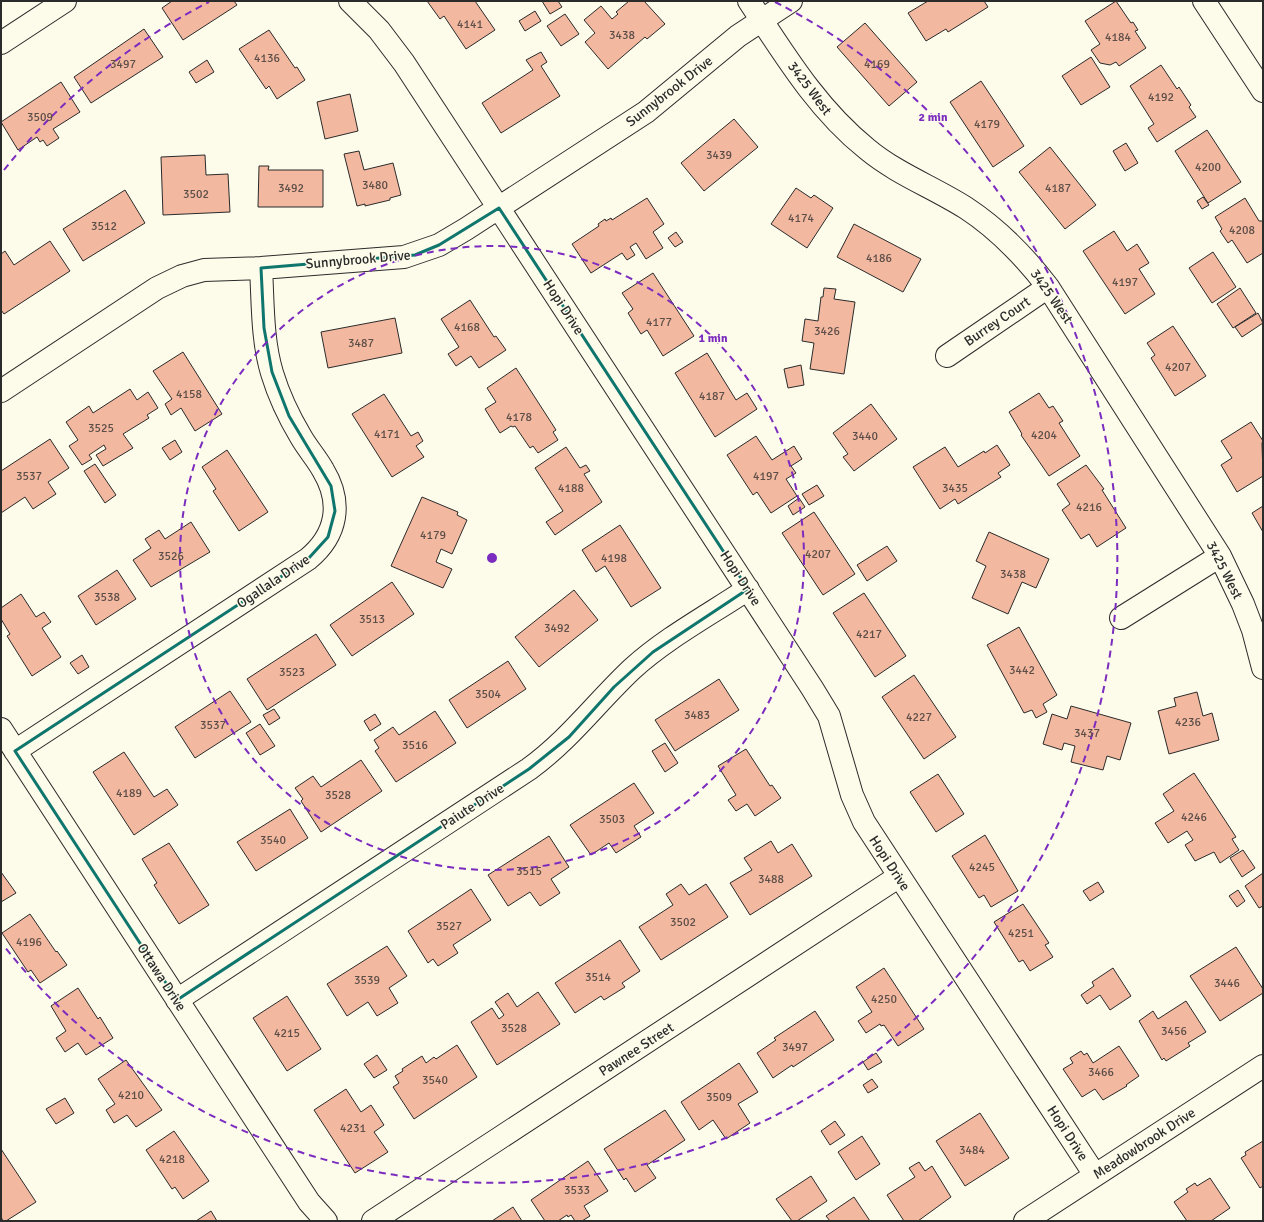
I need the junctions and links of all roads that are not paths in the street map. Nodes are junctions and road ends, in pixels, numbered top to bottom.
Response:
1 (65, 1) edge
2 (350, 1) edge
3 (749, 1) edge
4 (791, 1) edge
5 (1204, 1) edge
6 (761, 20) junction
7 (1, 43) edge
8 (1263, 91) edge
9 (499, 208) junction
10 (261, 268) junction
11 (1048, 287) junction
12 (947, 356) dead end
13 (1, 391) edge
14 (1220, 556) junction
15 (748, 589) junction
16 (1121, 618) dead end
17 (1263, 668) edge
18 (1, 729) edge
19 (15, 750) junction
20 (898, 877) junction
21 (177, 1000) junction
22 (1263, 1066) edge
23 (1095, 1175) junction
24 (326, 1221) edge
25 (373, 1221) edge
26 (1025, 1221) edge

1 - 7 street
2 - 9 street, Hopi Drive
3 - 6 street, 3425 West
4 - 6 street, Sunnybrook Drive
5 - 8 street
6 - 9 street, Sunnybrook Drive
6 - 11 street, 3425 West
9 - 10 street, Sunnybrook Drive
9 - 15 street, Hopi Drive
10 - 13 street, Sunnybrook Drive
10 - 19 street, Ogallala Drive
11 - 12 street, Burrey Court
11 - 14 street, 3425 West
14 - 16 street
14 - 17 street, 3425 West
15 - 20 street, Hopi Drive
15 - 21 street, Paiute Drive
18 - 19 street, Ottawa Drive
19 - 21 street, Ottawa Drive
20 - 23 street, Hopi Drive
20 - 25 street, Pawnee Street
21 - 24 street, Ottawa Drive
22 - 23 street, Meadowbrook Drive
23 - 26 street, Meadowbrook Drive

